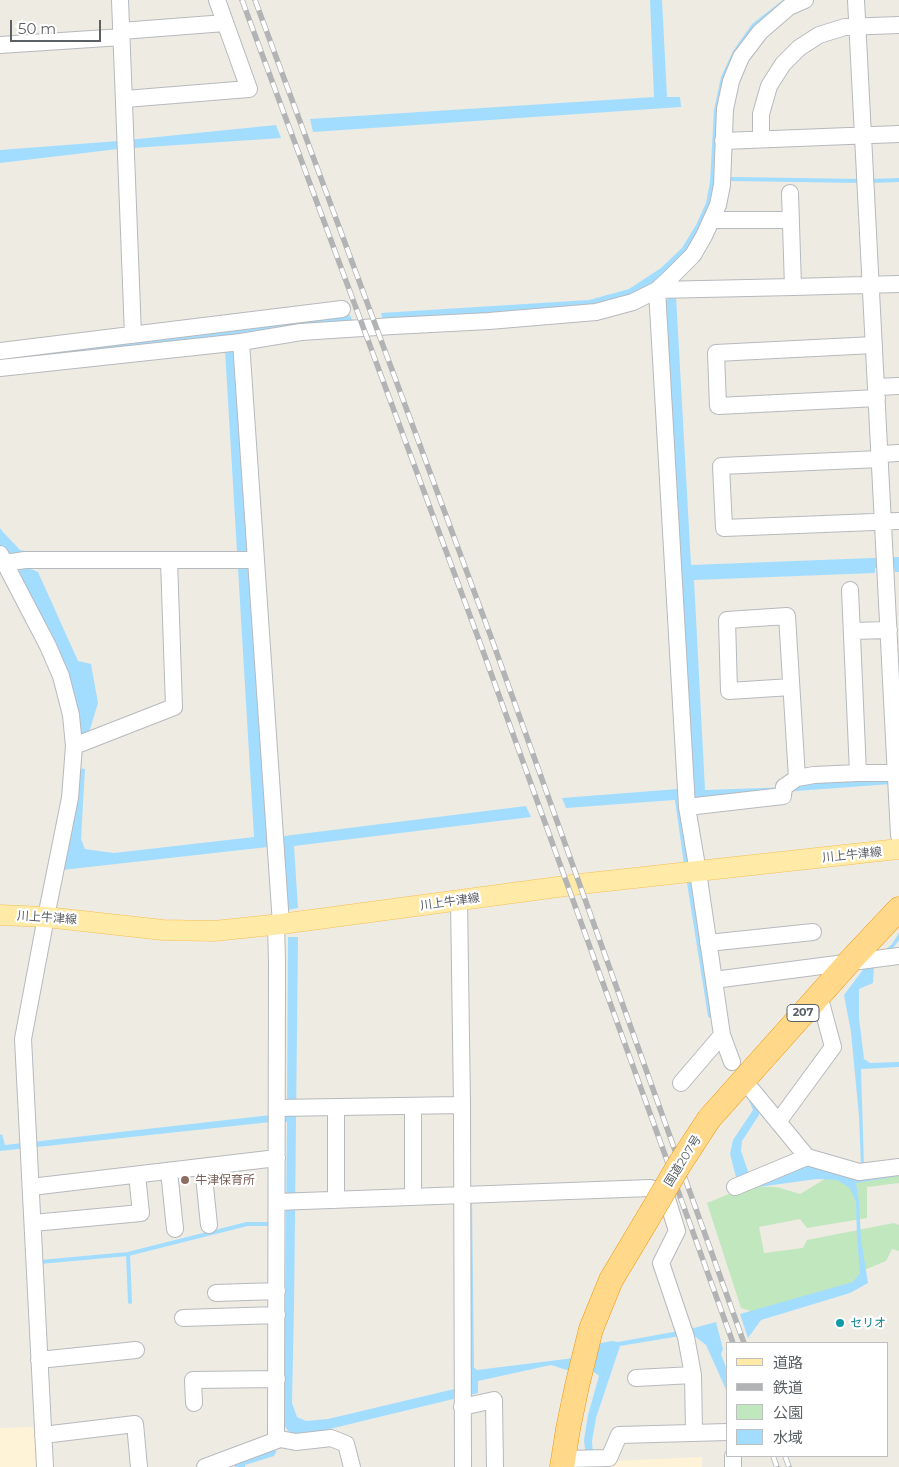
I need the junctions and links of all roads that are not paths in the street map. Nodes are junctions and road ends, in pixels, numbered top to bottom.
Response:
1 (120, 0) edge
2 (217, 0) edge
3 (805, 0) edge
4 (856, 0) edge
5 (225, 23) junction
6 (899, 25) edge
7 (858, 26) junction
8 (122, 34) junction
9 (0, 45) edge
10 (125, 99) junction
11 (899, 134) edge
12 (863, 135) junction
13 (761, 139) junction
14 (723, 141) junction
15 (790, 193) dead end
16 (712, 220) junction
17 (791, 220) junction
18 (871, 284) junction
19 (899, 284) edge
20 (793, 287) junction
21 (657, 290) junction
22 (342, 309) dead end
23 (133, 335) junction
24 (241, 342) junction
25 (874, 345) junction
26 (0, 351) edge
27 (0, 368) edge
28 (899, 386) edge
29 (877, 393) junction
30 (899, 453) edge
31 (880, 456) junction
32 (891, 521) edge
33 (11, 560) edge
34 (169, 560) junction
35 (255, 560) junction
36 (850, 590) dead end
37 (893, 607) edge
38 (888, 630) junction
39 (852, 631) junction
40 (791, 687) junction
41 (74, 746) junction
42 (858, 773) junction
43 (897, 773) edge
44 (797, 778) junction
45 (687, 807) junction
46 (899, 835) edge
47 (899, 850) edge
48 (698, 872) junction
49 (459, 900) junction
50 (899, 909) edge
51 (0, 915) edge
52 (46, 916) junction
53 (278, 924) junction
54 (813, 932) dead end
55 (708, 943) junction
56 (886, 958) edge
57 (849, 962) junction
58 (714, 980) junction
59 (819, 995) junction
60 (722, 1035) junction
61 (732, 1062) dead end
62 (681, 1083) dead end
63 (752, 1090) dead end
64 (462, 1105) junction
65 (413, 1106) junction
66 (336, 1107) junction
67 (277, 1108) junction
68 (778, 1122) junction
69 (807, 1157) junction
70 (277, 1158) junction
71 (203, 1166) junction
72 (899, 1167) edge
73 (169, 1171) junction
74 (137, 1174) junction
75 (31, 1187) junction
76 (735, 1187) dead end
77 (469, 1195) junction
78 (413, 1197) junction
79 (336, 1200) junction
80 (277, 1202) junction
81 (32, 1223) junction
82 (209, 1225) dead end
83 (175, 1229) dead end
84 (277, 1291) junction
85 (216, 1293) dead end
86 (277, 1315) junction
87 (183, 1318) dead end
88 (136, 1350) dead end
89 (39, 1360) junction
90 (692, 1375) junction
91 (636, 1378) dead end
92 (277, 1379) junction
93 (194, 1403) dead end
94 (462, 1403) junction
95 (694, 1432) junction
96 (726, 1432) edge
97 (43, 1435) junction
98 (280, 1439) junction
99 (577, 1461) edge
100 (45, 1467) edge
101 (138, 1467) edge
102 (204, 1467) edge
103 (352, 1467) edge
104 (463, 1467) edge
105 (495, 1467) edge

1 - 8 street
2 - 5 street
3 - 14 street
4 - 7 street
5 - 8 street
5 - 10 street
6 - 7 street
7 - 12 street
7 - 13 street
8 - 9 street
8 - 10 street
10 - 23 street
11 - 12 street
12 - 13 street
12 - 18 street
13 - 14 street
14 - 16 street
15 - 17 street
16 - 17 street
16 - 21 street
17 - 20 street
18 - 19 street
18 - 20 street
18 - 25 street
20 - 21 street
21 - 24 street
21 - 45 street
22 - 23 street
23 - 26 street
24 - 27 street
24 - 35 street
25 - 29 street
25 - 29 street
28 - 29 street
29 - 31 street
30 - 31 street
31 - 32 street
31 - 32 street
32 - 37 street
33 - 34 street
33 - 41 street
34 - 35 street
34 - 41 street
35 - 53 street
36 - 39 street
37 - 38 street
38 - 39 street
38 - 43 street
39 - 42 street
40 - 40 street
40 - 44 street
41 - 52 street
42 - 43 street
42 - 44 street
43 - 46 street
44 - 45 street
45 - 48 street
47 - 48 main road, 川上牛津線
48 - 49 main road, 川上牛津線
48 - 55 street
49 - 53 main road, 川上牛津線
49 - 64 street
50 - 57 highway, 国道207号 / 207
51 - 52 main road, 川上牛津線
52 - 53 main road, 川上牛津線
52 - 75 street
53 - 67 street
54 - 55 street
55 - 58 street
56 - 57 street
57 - 58 street
57 - 59 highway, 国道207号 / 207
58 - 60 street
59 - 68 street
59 - 99 highway, 国道207号 / 207, bridge
60 - 61 street
60 - 62 street
63 - 68 street
64 - 65 street
64 - 77 street
65 - 66 street
65 - 78 street
66 - 67 street
66 - 79 street
67 - 70 street
68 - 69 street
69 - 72 street
69 - 76 street
70 - 71 street
70 - 80 street
71 - 73 street
71 - 82 street
73 - 74 street
73 - 83 street
74 - 75 street
74 - 81 street
75 - 81 street
77 - 78 street
77 - 90 street
77 - 94 street
78 - 79 street
79 - 80 street
80 - 84 street
81 - 89 street
84 - 85 street
84 - 86 street
86 - 87 street
86 - 92 street
88 - 89 street
89 - 97 street
90 - 91 street
90 - 95 street
92 - 93 street
92 - 98 street
94 - 104 street
94 - 105 street
95 - 96 street
95 - 99 street
97 - 100 street
97 - 101 street
98 - 102 street
98 - 103 street

